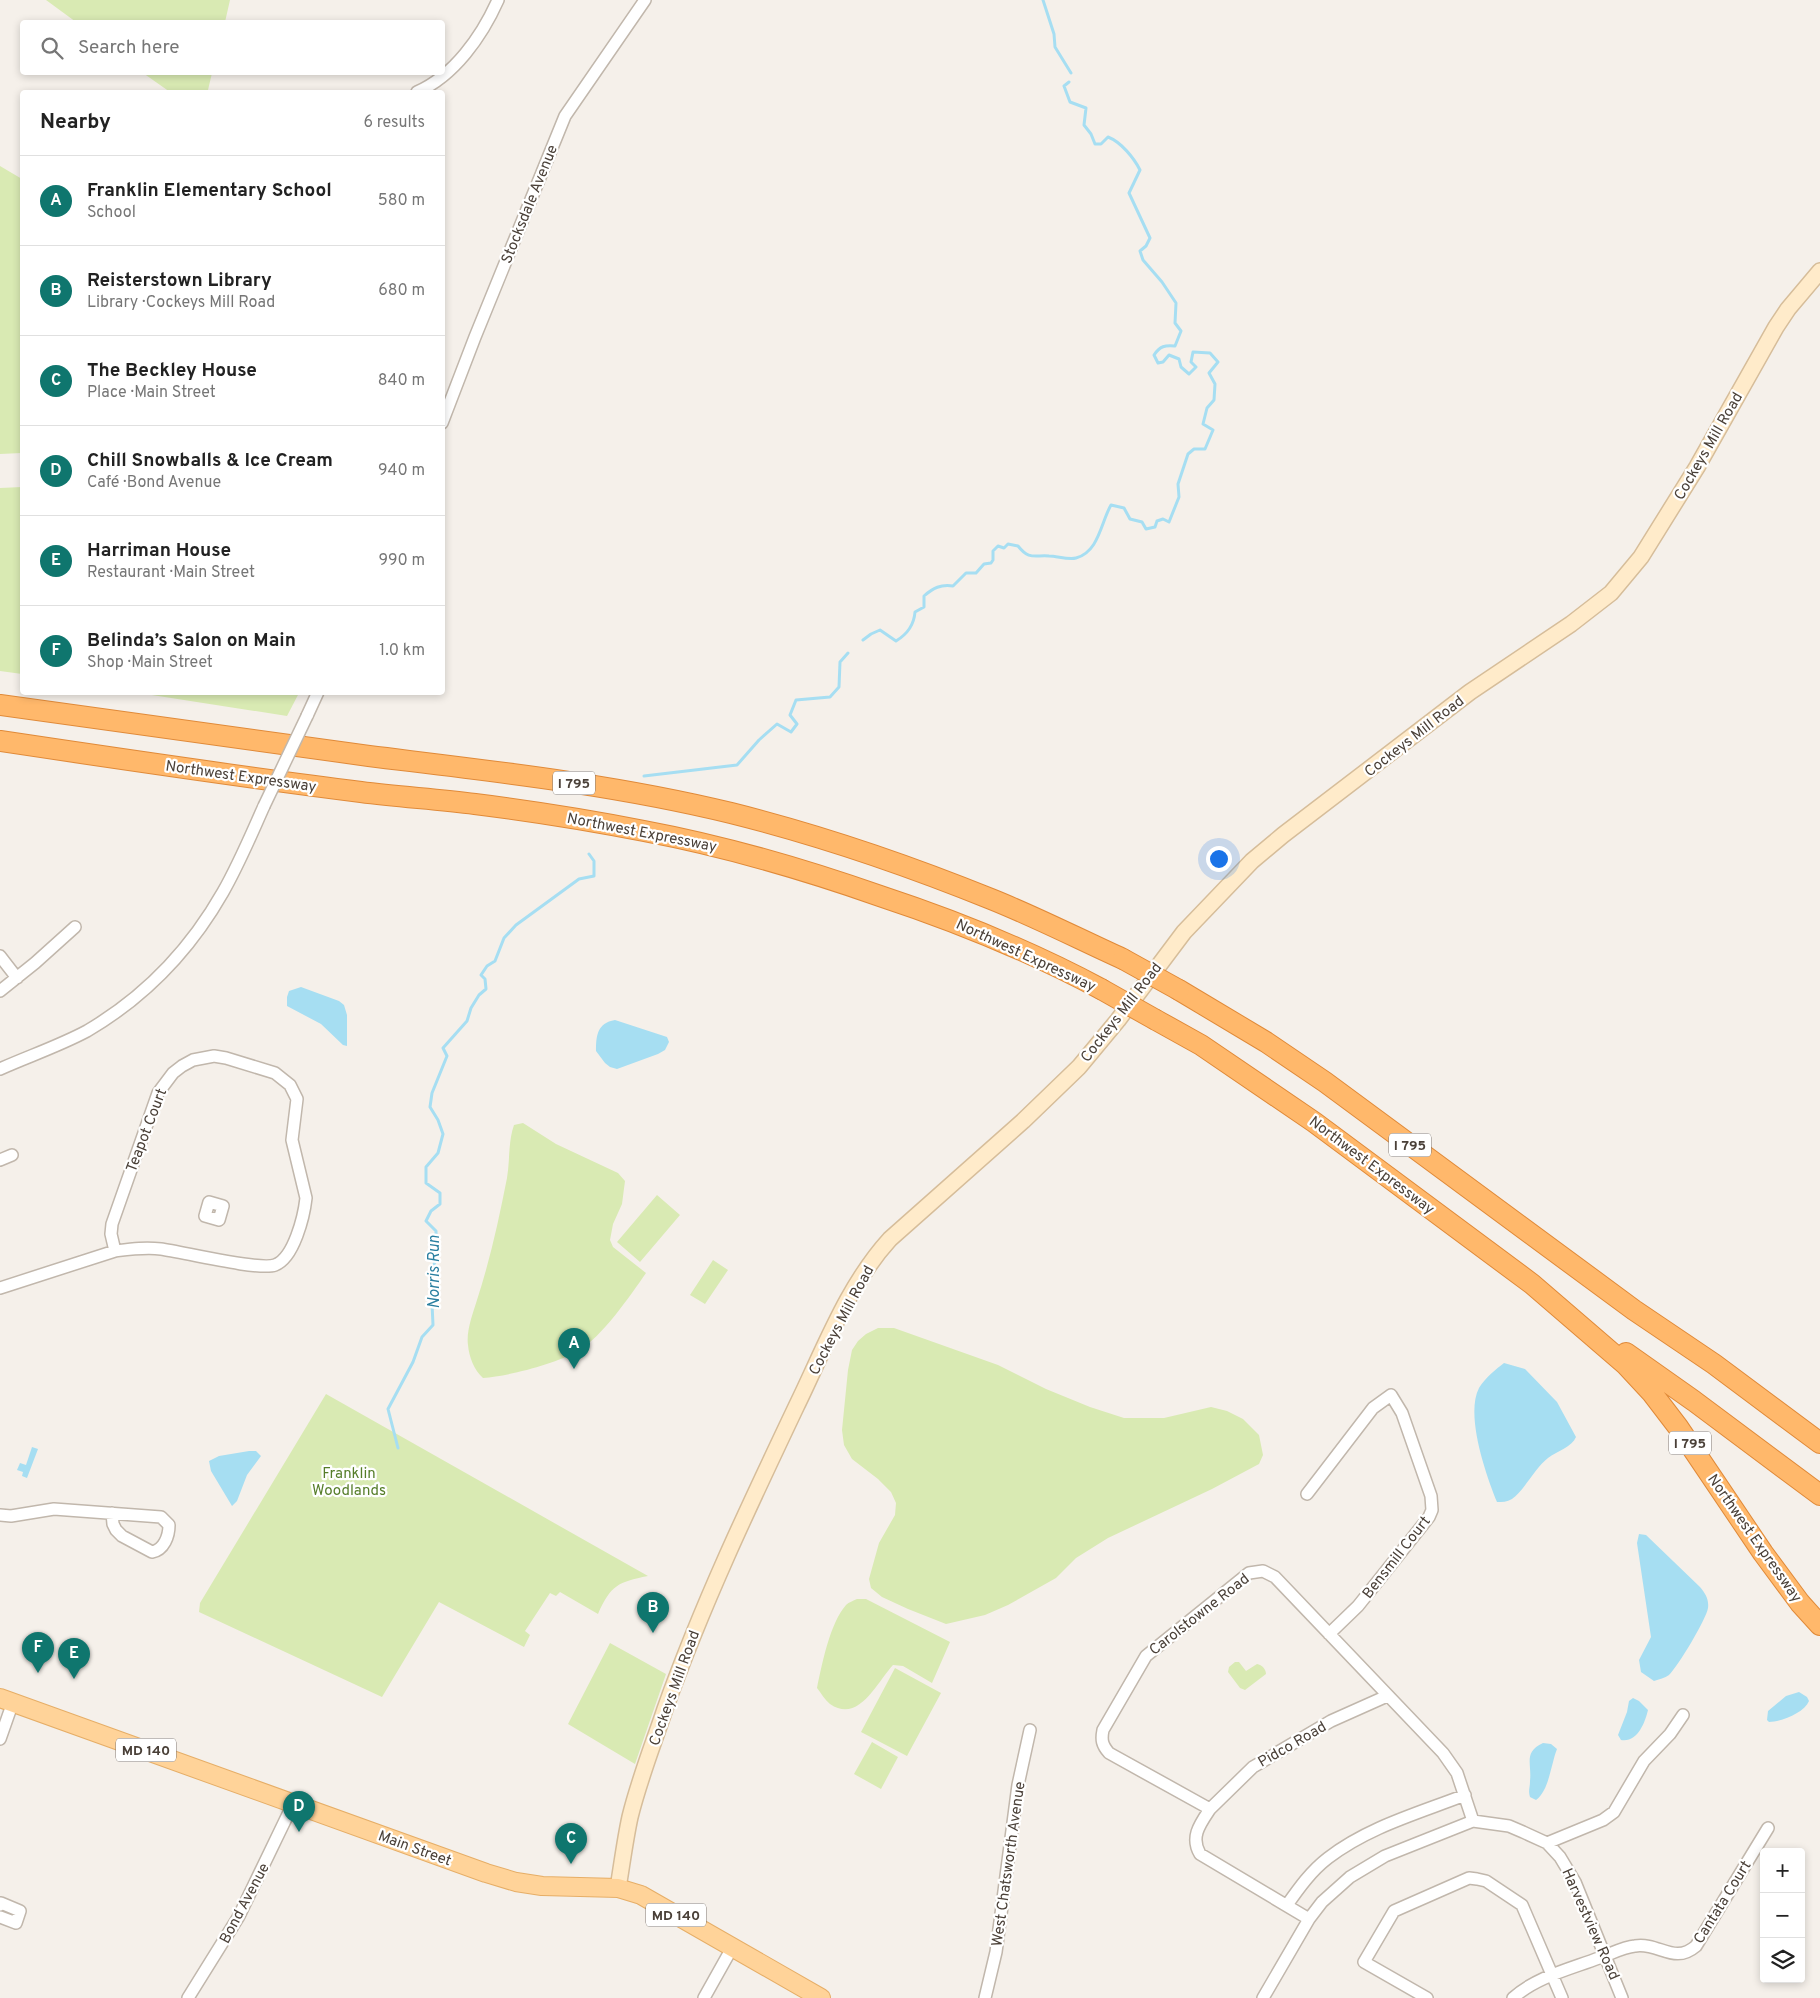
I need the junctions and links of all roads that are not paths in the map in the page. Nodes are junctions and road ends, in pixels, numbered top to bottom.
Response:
1 (498, 0) edge
2 (645, 0) edge
3 (445, 73) edge
4 (443, 75) edge
5 (421, 90) edge
6 (1820, 271) edge
7 (445, 415) edge
8 (317, 695) edge
9 (0, 704) edge
10 (0, 741) edge
11 (75, 927) dead end
12 (0, 956) edge
13 (17, 978) junction
14 (0, 991) edge
15 (0, 1069) edge
16 (12, 1155) dead end
17 (0, 1160) edge
18 (115, 1251) junction
19 (1532, 1284) junction
20 (0, 1288) edge
21 (1634, 1310) junction
22 (1820, 1443) edge
23 (1820, 1459) edge
24 (1307, 1494) dead end
25 (1820, 1495) edge
26 (112, 1513) junction
27 (0, 1515) edge
28 (1820, 1624) edge
29 (1330, 1634) junction
30 (1387, 1696) junction
31 (7, 1700) edge
32 (1683, 1715) dead end
33 (1030, 1730) dead end
34 (0, 1739) edge
35 (1465, 1794) junction
36 (293, 1804) junction
37 (1210, 1809) junction
38 (1474, 1821) junction
39 (1768, 1828) dead end
40 (1547, 1843) junction
41 (618, 1888) junction
42 (0, 1905) edge
43 (1287, 1905) junction
44 (0, 1917) edge
45 (1309, 1920) junction
46 (732, 1948) junction
47 (1606, 1956) junction
48 (1553, 1975) junction
49 (188, 1998) edge
50 (704, 1998) edge
51 (821, 1998) edge
52 (985, 1998) edge
53 (1263, 1998) edge
54 (1427, 1998) edge
55 (1513, 1998) edge
56 (1562, 1998) edge
57 (1622, 1998) edge

1 - 3 street
2 - 7 street, Stocksdale Avenue
4 - 5 street
6 - 41 street, Cockeys Mill Road
8 - 15 street, bridge
9 - 21 highway, I 795, bridge
10 - 19 highway, Northwest Expressway / I 795, bridge
11 - 13 street
12 - 13 street
13 - 14 street
16 - 17 street
18 - 18 street, Teapot Court
18 - 20 street, Teapot Court
19 - 25 highway
19 - 28 highway, Northwest Expressway / I 795
21 - 22 highway, I 795
21 - 23 highway
24 - 29 street, Bensmill Court
26 - 26 street
26 - 27 street
29 - 30 street, Carolstowne Road
29 - 37 street, Carolstowne Road
30 - 35 street, Carolstowne Road
30 - 37 street, Pidco Road
31 - 34 street
31 - 36 main road, Main Street / MD 140
32 - 40 street
33 - 52 street, West Chatsworth Avenue
35 - 38 street, Carolstowne Road
35 - 43 street
36 - 41 main road, Main Street / MD 140
36 - 49 street, Bond Avenue
37 - 43 street
38 - 40 street, Harvestview Road
38 - 45 street
39 - 47 street, Cantata Court
40 - 47 street, Harvestview Road
41 - 46 main road, Main Street / MD 140
42 - 44 street
43 - 45 street
45 - 53 street
46 - 50 street
46 - 51 main road, Main Street / MD 140
47 - 48 street, Cantata Court
47 - 57 street, Harvestview Road
48 - 54 street
48 - 55 street, Cantata Court
48 - 56 street

